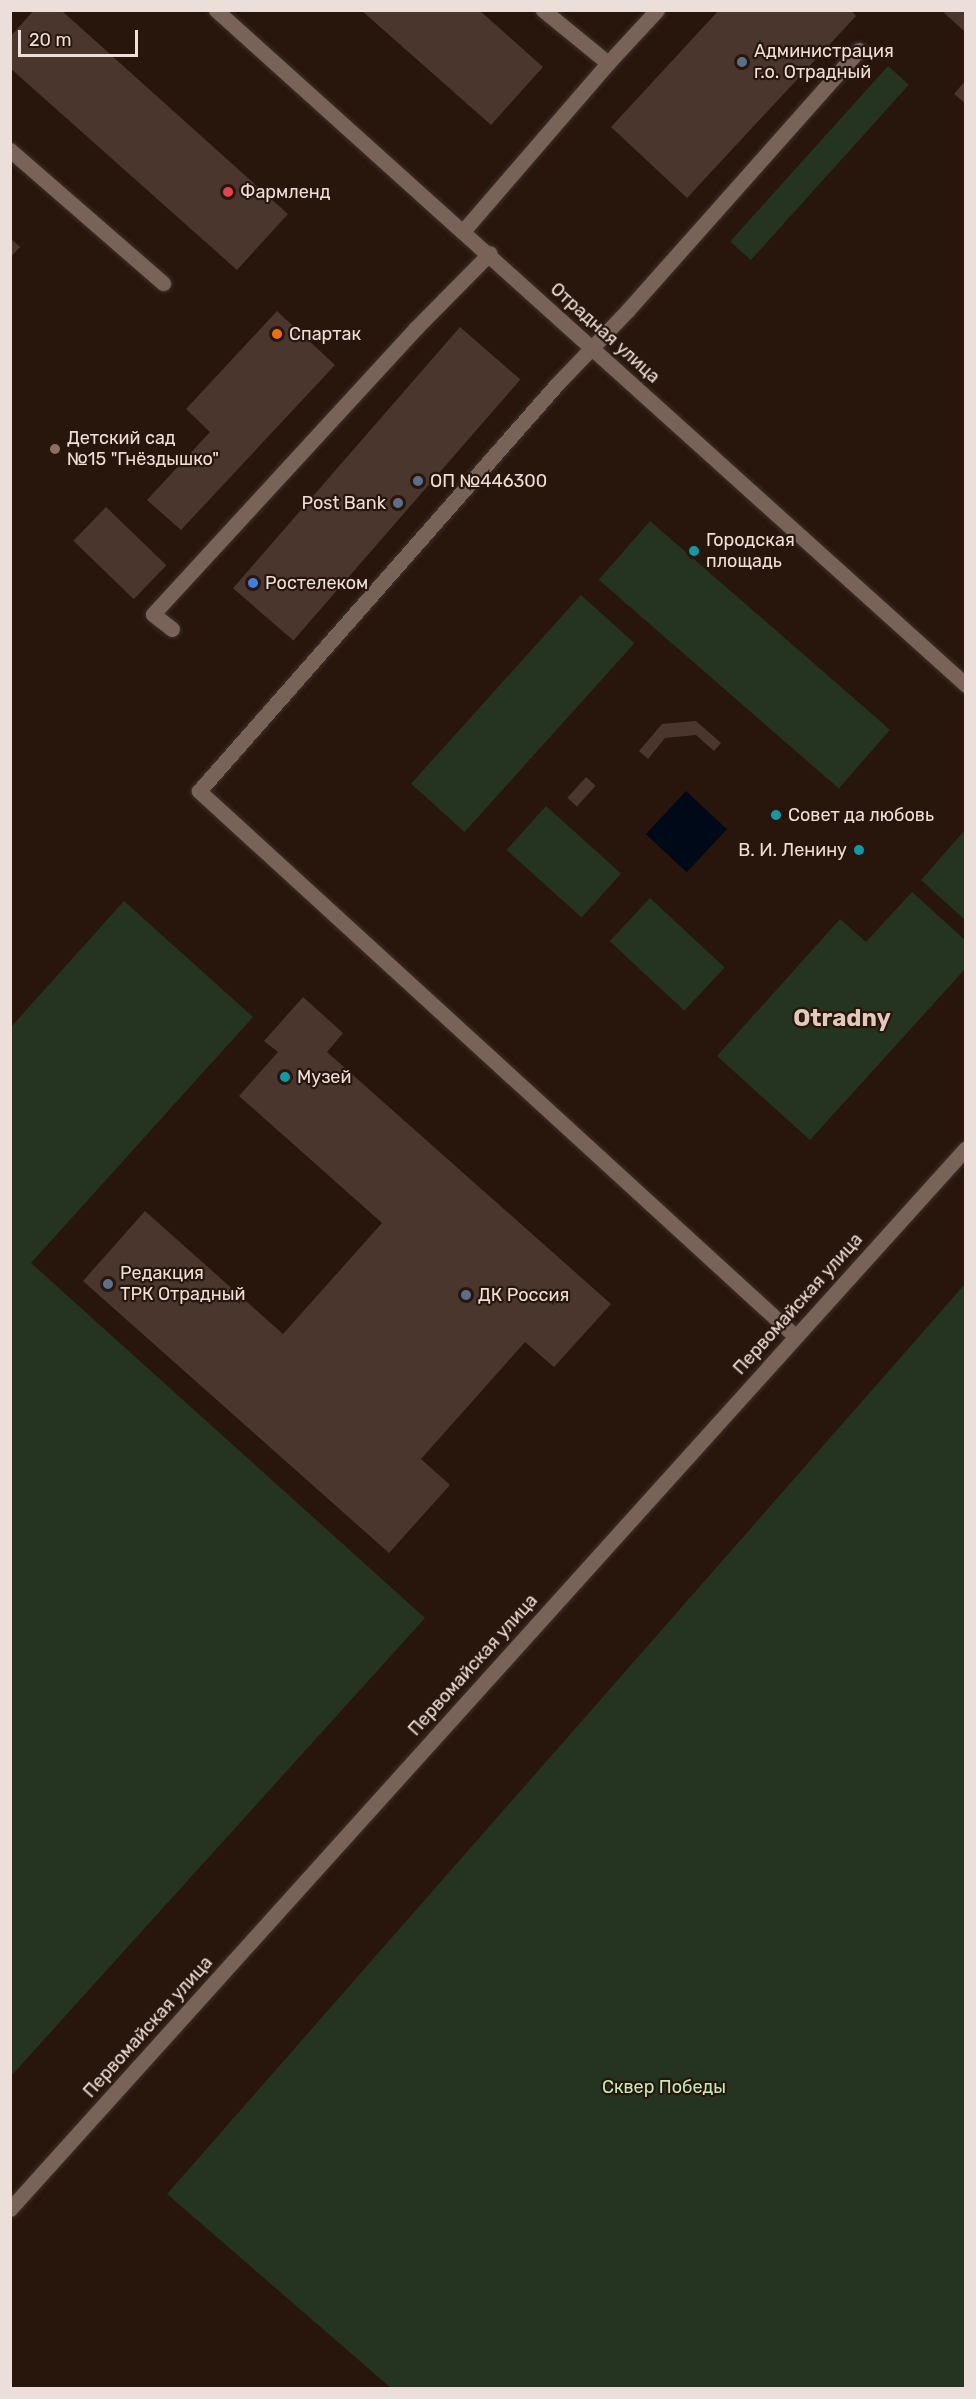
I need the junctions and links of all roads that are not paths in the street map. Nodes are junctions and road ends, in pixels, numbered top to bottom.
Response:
1 (216, 10) edge
2 (543, 10) edge
3 (657, 10) edge
4 (859, 50) dead end
5 (608, 63) junction
6 (10, 150) edge
7 (464, 230) junction
8 (490, 253) junction
9 (163, 284) dead end
10 (593, 348) junction
11 (172, 628) dead end
12 (966, 686) edge
13 (966, 1148) edge
14 (795, 1336) junction
15 (10, 2209) edge

1 - 7 street, Отрадная улица
2 - 5 street
3 - 5 street
4 - 10 street
5 - 7 street
6 - 9 street
7 - 8 street, Отрадная улица
8 - 10 street, Отрадная улица
8 - 11 street
10 - 12 street, Отрадная улица
10 - 14 street
13 - 14 street, Первомайская улица
14 - 15 street, Первомайская улица

